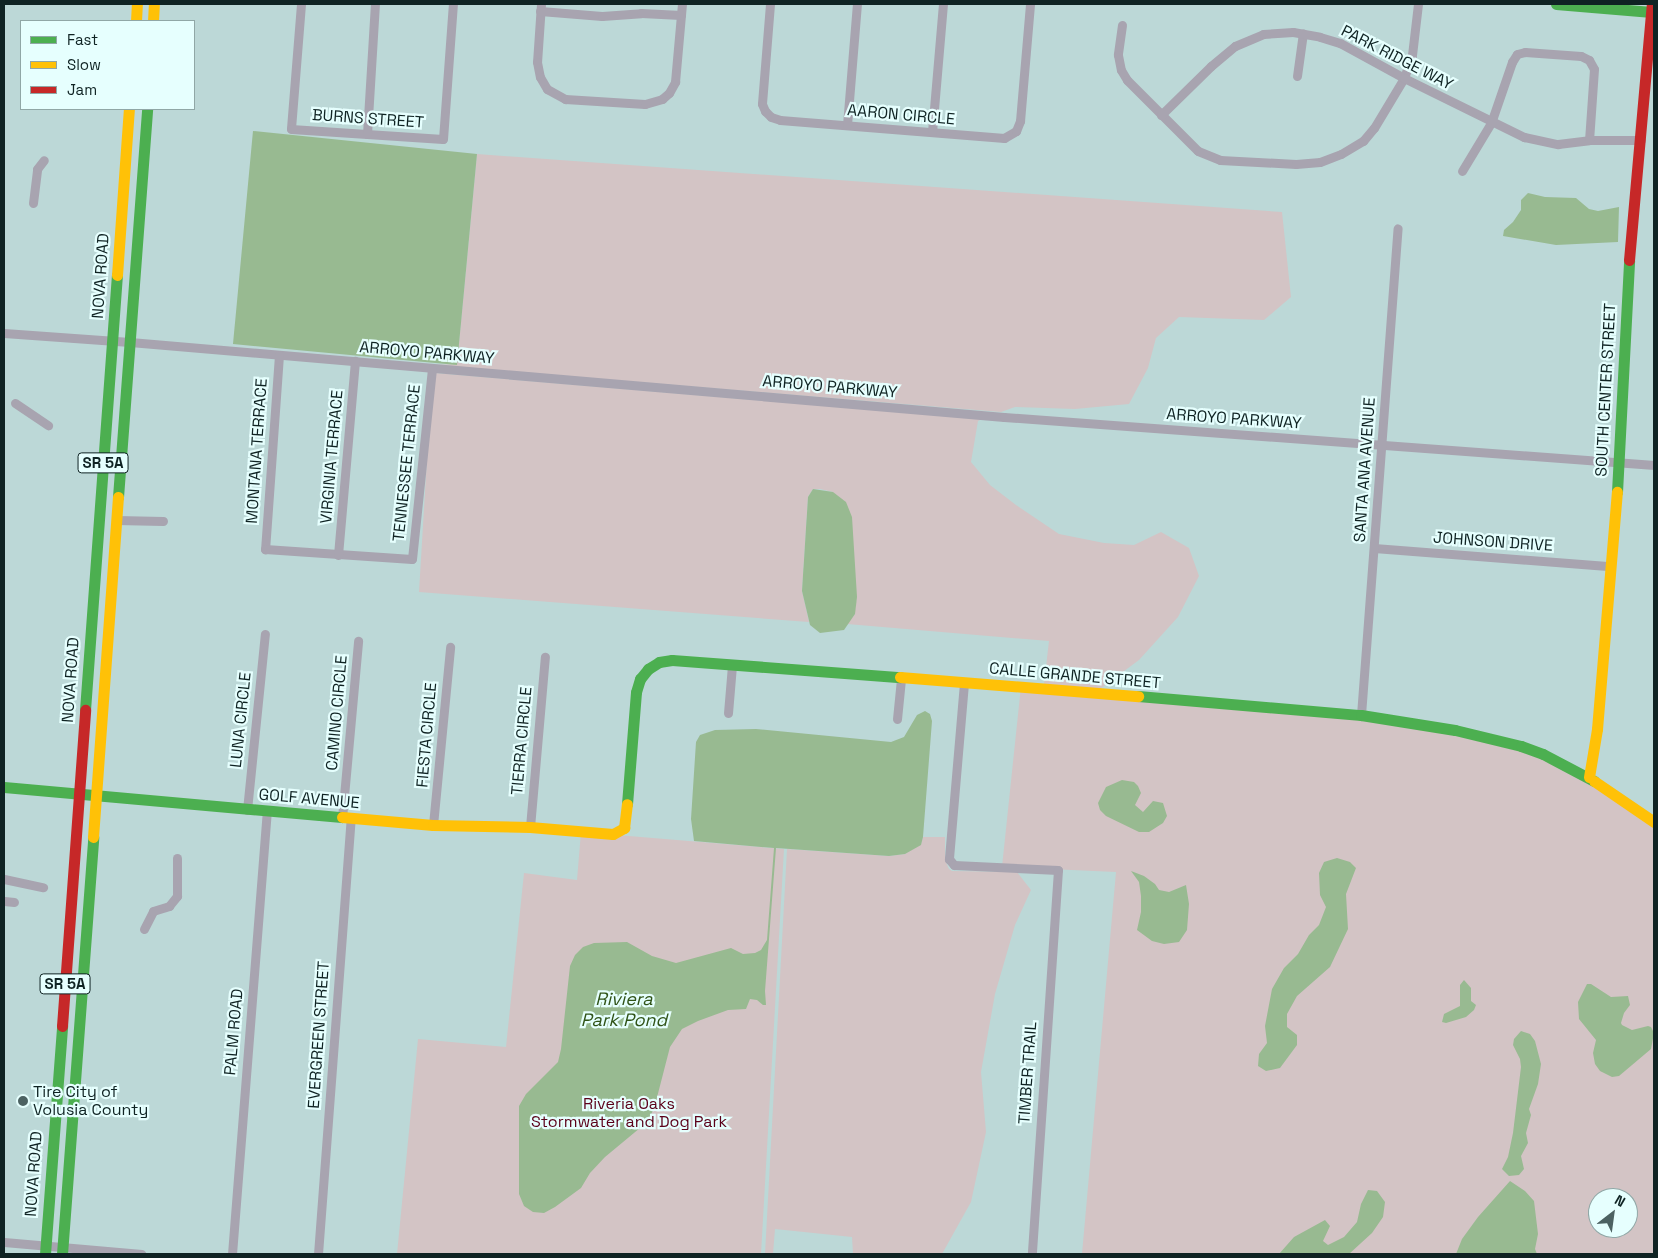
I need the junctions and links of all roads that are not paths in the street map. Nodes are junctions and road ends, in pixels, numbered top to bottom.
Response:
1 (137, 4) edge
2 (154, 4) edge
3 (301, 4) edge
4 (375, 4) edge
5 (452, 4) edge
6 (682, 4) edge
7 (770, 4) edge
8 (857, 4) edge
9 (942, 4) edge
10 (1030, 4) edge
11 (1418, 4) edge
12 (1564, 4) edge
13 (541, 7) edge
14 (1653, 9) edge
15 (682, 15) junction
16 (136, 20) edge
17 (153, 20) edge
18 (1122, 25) dead end
19 (1304, 33) junction
20 (1297, 76) dead end
21 (1404, 78) junction
22 (129, 110) edge
23 (146, 110) edge
24 (1160, 115) junction
25 (1491, 123) junction
26 (847, 125) junction
27 (932, 132) junction
28 (367, 134) junction
29 (1589, 140) junction
30 (1642, 140) junction
31 (44, 160) dead end
32 (125, 169) junction
33 (1462, 171) dead end
34 (140, 193) junction
35 (33, 203) dead end
36 (1398, 228) dead end
37 (4, 333) edge
38 (112, 341) junction
39 (130, 342) junction
40 (279, 355) junction
41 (355, 361) junction
42 (432, 369) junction
43 (15, 403) dead end
44 (48, 425) dead end
45 (1382, 445) junction
46 (1619, 462) junction
47 (1654, 465) edge
48 (101, 500) junction
49 (116, 521) junction
50 (163, 521) dead end
51 (1374, 548) junction
52 (338, 555) junction
53 (1610, 566) junction
54 (91, 629) junction
55 (264, 634) dead end
56 (358, 641) dead end
57 (450, 647) dead end
58 (106, 656) junction
59 (544, 657) dead end
60 (732, 665) junction
61 (901, 679) junction
62 (964, 683) junction
63 (728, 713) dead end
64 (1361, 715) junction
65 (897, 719) dead end
66 (1589, 777) junction
67 (4, 787) edge
68 (79, 792) junction
69 (96, 794) junction
70 (248, 810) junction
71 (267, 812) junction
72 (346, 818) junction
73 (1654, 822) edge
74 (433, 825) junction
75 (530, 827) junction
76 (613, 834) joint
77 (177, 858) dead end
78 (4, 879) edge
79 (43, 887) dead end
80 (4, 901) edge
81 (14, 902) dead end
82 (144, 929) dead end
83 (65, 987) junction
84 (80, 1009) junction
85 (4, 1242) edge
86 (45, 1250) edge
87 (63, 1251) edge
88 (141, 1254) edge
89 (232, 1254) edge
90 (318, 1254) edge
91 (1032, 1254) edge

1 - 16 street
2 - 17 street
3 - 28 street, BURNS STREET
4 - 28 street
5 - 28 street, BURNS STREET
6 - 15 street
7 - 26 street, AARON CIRCLE
8 - 26 street
9 - 27 street
10 - 27 street, AARON CIRCLE
11 - 21 street
12 - 14 street
13 - 15 street
13 - 15 street
14 - 30 street, SOUTH CENTER STREET
18 - 24 street
19 - 20 street
19 - 21 street, PARK RIDGE WAY
19 - 24 street, PARK RIDGE WAY
21 - 24 street
21 - 25 street, PARK RIDGE WAY
22 - 32 street, NOVA ROAD / SR 5A
23 - 34 street, SR 5A
25 - 29 street, PARK RIDGE WAY
25 - 29 street
25 - 33 street
26 - 27 street, AARON CIRCLE
29 - 30 street, PARK RIDGE WAY
30 - 46 street, SOUTH CENTER STREET
31 - 35 street
32 - 34 street
32 - 38 street, NOVA ROAD / SR 5A
34 - 39 street, SR 5A
36 - 45 street, SANTA ANA AVENUE
37 - 38 street, ARROYO PARKWAY
38 - 39 street, ARROYO PARKWAY
38 - 48 street, NOVA ROAD / SR 5A
39 - 40 street, ARROYO PARKWAY
39 - 49 street, SR 5A
40 - 41 street, ARROYO PARKWAY
40 - 52 street, MONTANA TERRACE
41 - 42 street, ARROYO PARKWAY
41 - 52 street, VIRGINIA TERRACE
42 - 45 street, ARROYO PARKWAY
42 - 52 street, TENNESSEE TERRACE
43 - 44 street
45 - 46 street, ARROYO PARKWAY
45 - 51 street, SANTA ANA AVENUE
46 - 47 street, ARROYO PARKWAY
46 - 53 street, SOUTH CENTER STREET
48 - 49 street
48 - 54 street, NOVA ROAD / SR 5A
49 - 50 street
49 - 58 street, SR 5A
51 - 53 street, JOHNSON DRIVE
51 - 64 street, SANTA ANA AVENUE
53 - 66 street, SOUTH CENTER STREET
54 - 58 street
54 - 68 street, NOVA ROAD / SR 5A
55 - 70 street, LUNA CIRCLE
56 - 72 street, CAMINO CIRCLE
57 - 74 street, FIESTA CIRCLE
58 - 69 street, SR 5A
59 - 75 street, TIERRA CIRCLE
60 - 61 street, CALLE GRANDE STREET
60 - 63 street
60 - 76 street, CALLE GRANDE STREET
61 - 62 street, CALLE GRANDE STREET
61 - 65 street
62 - 64 street, CALLE GRANDE STREET
62 - 91 street, TIMBER TRAIL
64 - 66 street, CALLE GRANDE STREET
66 - 73 street, CALLE GRANDE STREET
67 - 68 street, GOLF AVENUE
68 - 69 street, GOLF AVENUE
68 - 83 street, NOVA ROAD / SR 5A
69 - 70 street, GOLF AVENUE
69 - 84 street, NOVA ROAD / SR 5A
70 - 71 street, GOLF AVENUE
71 - 72 street, GOLF AVENUE
71 - 89 street, PALM ROAD
72 - 74 street, GOLF AVENUE
72 - 90 street, EVERGREEN STREET
74 - 75 street, GOLF AVENUE
75 - 76 street, GOLF AVENUE
77 - 82 street
78 - 79 street
80 - 81 street
83 - 84 street
83 - 86 street, NOVA ROAD / SR 5A
84 - 87 street, NOVA ROAD / SR 5A
85 - 86 street
86 - 87 street
87 - 88 street

